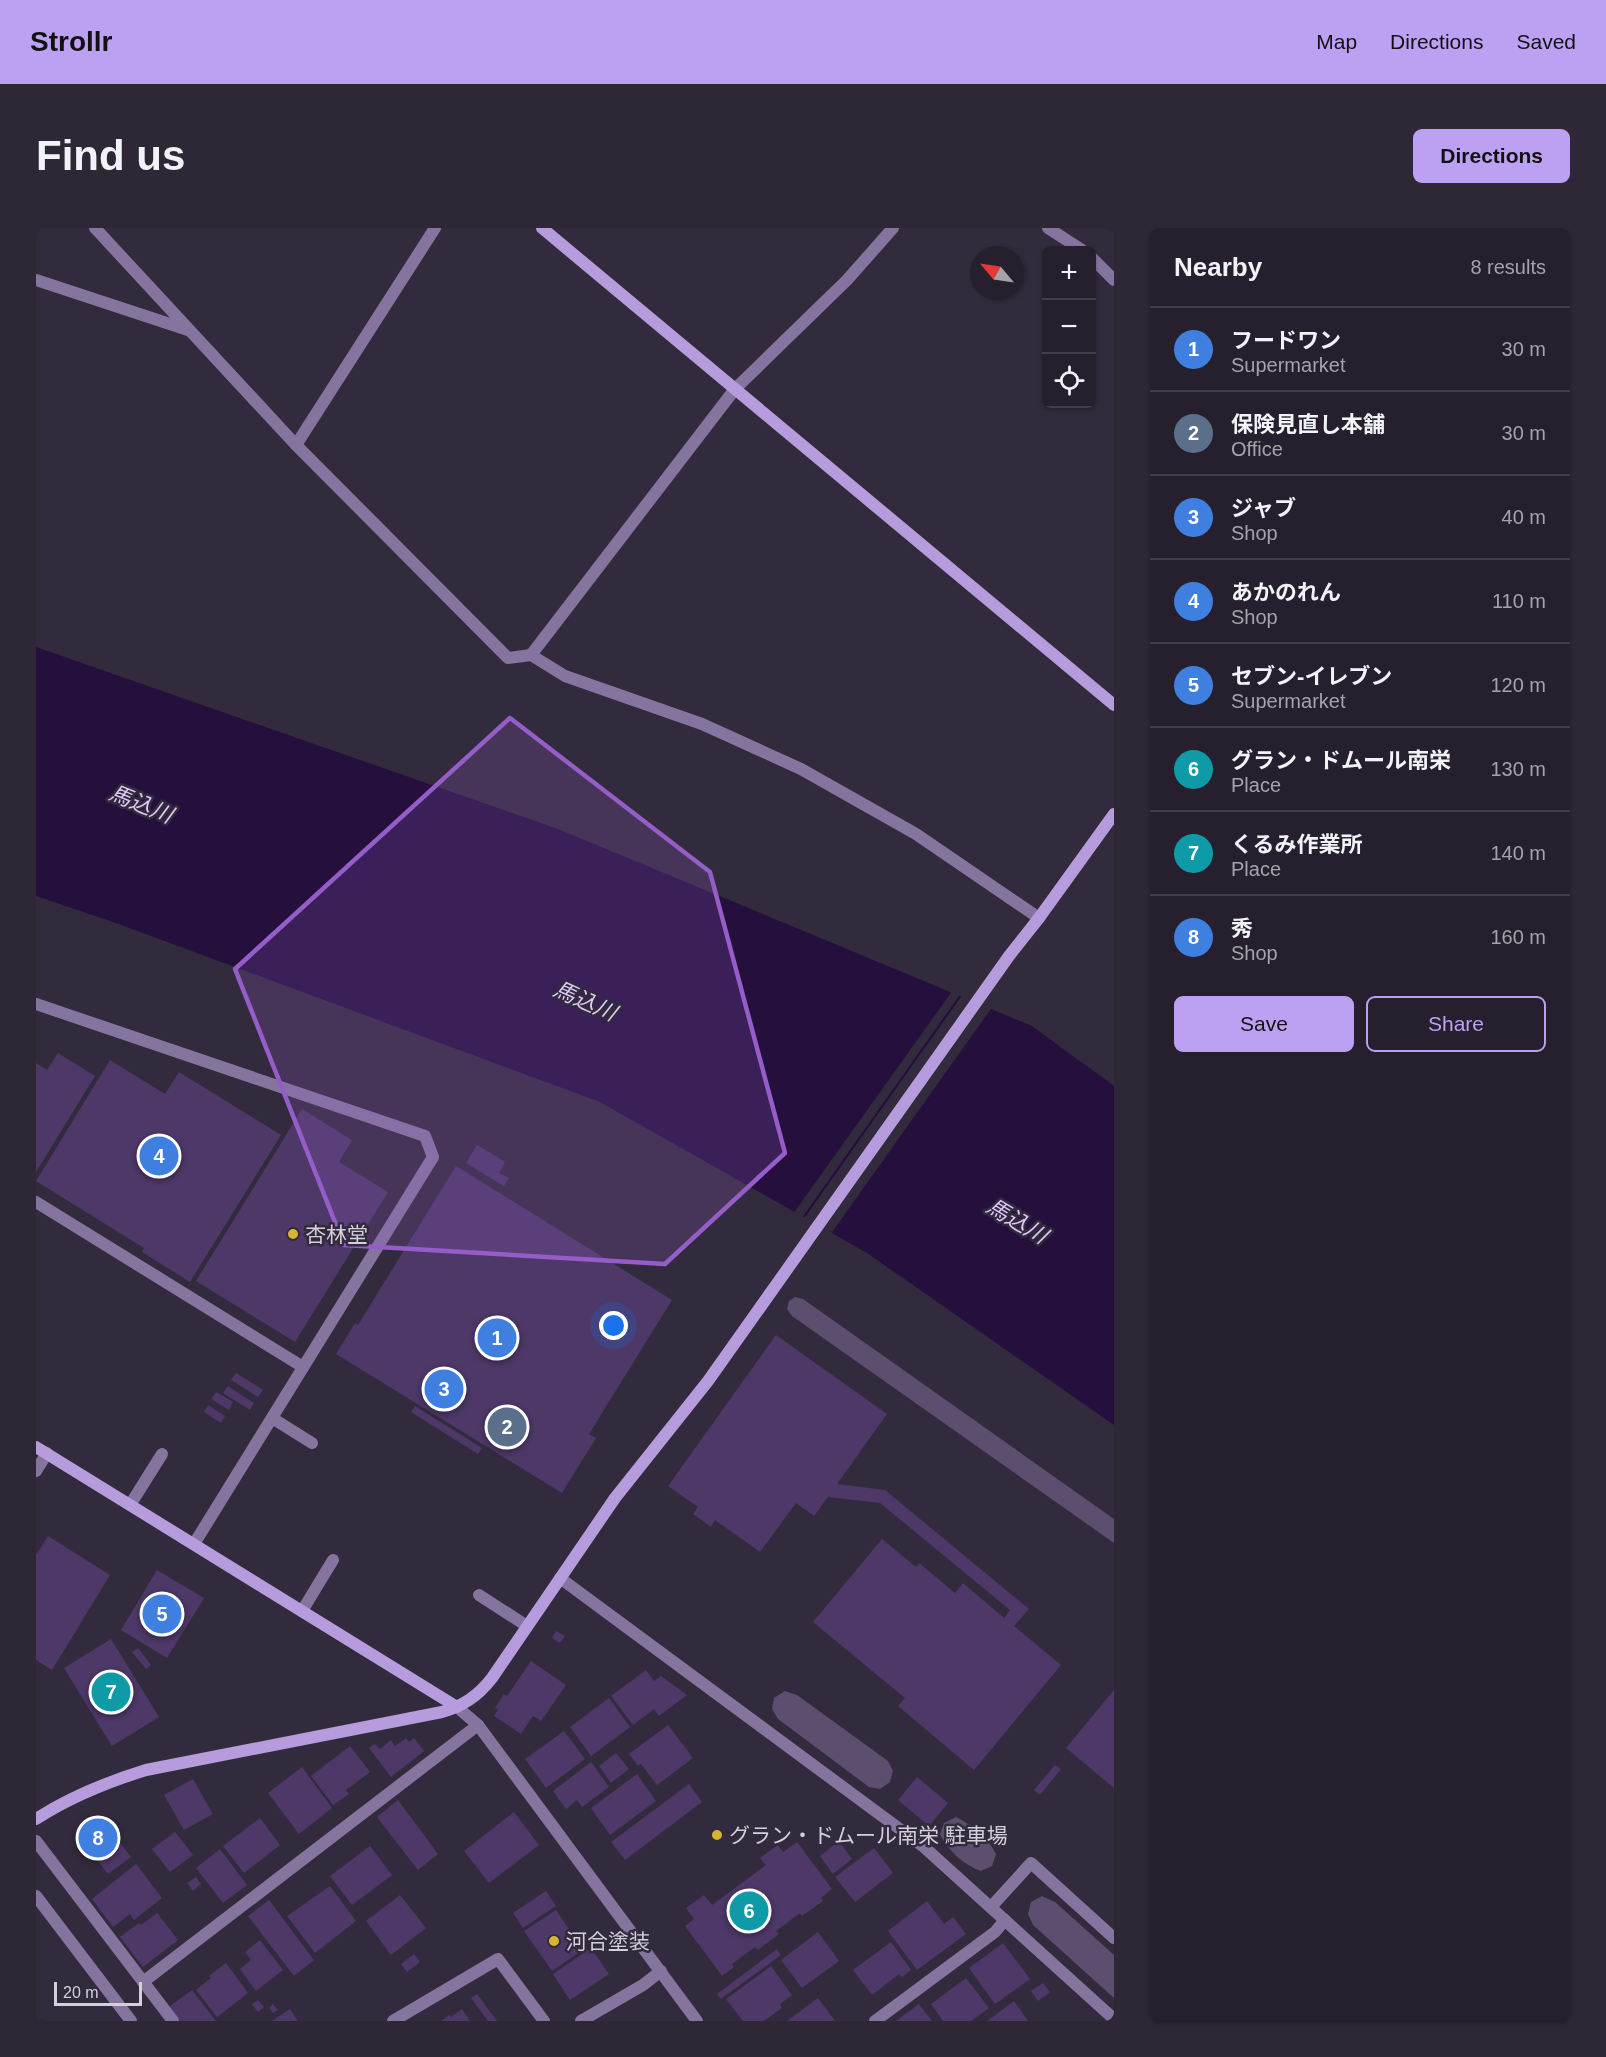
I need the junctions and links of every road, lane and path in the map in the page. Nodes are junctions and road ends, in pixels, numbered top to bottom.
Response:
1 (95, 228) edge
2 (435, 228) edge
3 (542, 228) edge
4 (893, 228) edge
5 (1048, 228) edge
6 (1076, 246) edge
7 (1096, 262) edge
8 (36, 280) edge
9 (1114, 280) edge
10 (189, 331) junction
11 (735, 389) junction
12 (296, 445) junction
13 (531, 655) junction
14 (1114, 705) edge
15 (1114, 814) edge
16 (1039, 918) junction
17 (36, 1004) edge
18 (36, 1202) edge
19 (303, 1367) junction
20 (272, 1418) junction
21 (312, 1443) dead end
22 (41, 1450) edge
23 (162, 1454) dead end
24 (36, 1471) edge
25 (130, 1505) junction
26 (194, 1544) junction
27 (333, 1560) dead end
28 (560, 1578) junction
29 (479, 1594) dead end
30 (302, 1611) junction
31 (527, 1626) junction
32 (457, 1707) junction
33 (478, 1725) junction
34 (36, 1819) edge
35 (36, 1841) edge
36 (36, 1896) edge
37 (991, 1907) junction
38 (1005, 1920) junction
39 (1114, 1938) edge
40 (661, 1971) junction
41 (144, 1982) junction
42 (1114, 2019) edge
43 (131, 2021) edge
44 (173, 2021) edge
45 (393, 2021) edge
46 (544, 2021) edge
47 (581, 2021) edge
48 (697, 2021) edge
49 (875, 2021) edge

1 - 10 street
2 - 12 street
3 - 11 street
4 - 11 street
5 - 6 street
7 - 9 street
8 - 10 street
10 - 12 street
11 - 13 street
11 - 14 street
12 - 13 street
13 - 16 street
15 - 16 street
16 - 28 street
17 - 19 street
18 - 19 street
19 - 20 street
20 - 21 street
20 - 26 street
22 - 24 street
22 - 25 street
23 - 25 street
25 - 26 street
26 - 30 street
27 - 30 street
28 - 31 street
28 - 37 street
29 - 31 street
30 - 32 street
31 - 32 street
32 - 33 street
32 - 34 street
33 - 40 street
33 - 41 street
35 - 41 street
36 - 43 street
37 - 38 street
37 - 39 street
38 - 42 street
38 - 49 street
40 - 47 street
40 - 48 street
41 - 44 street
45 - 46 street

